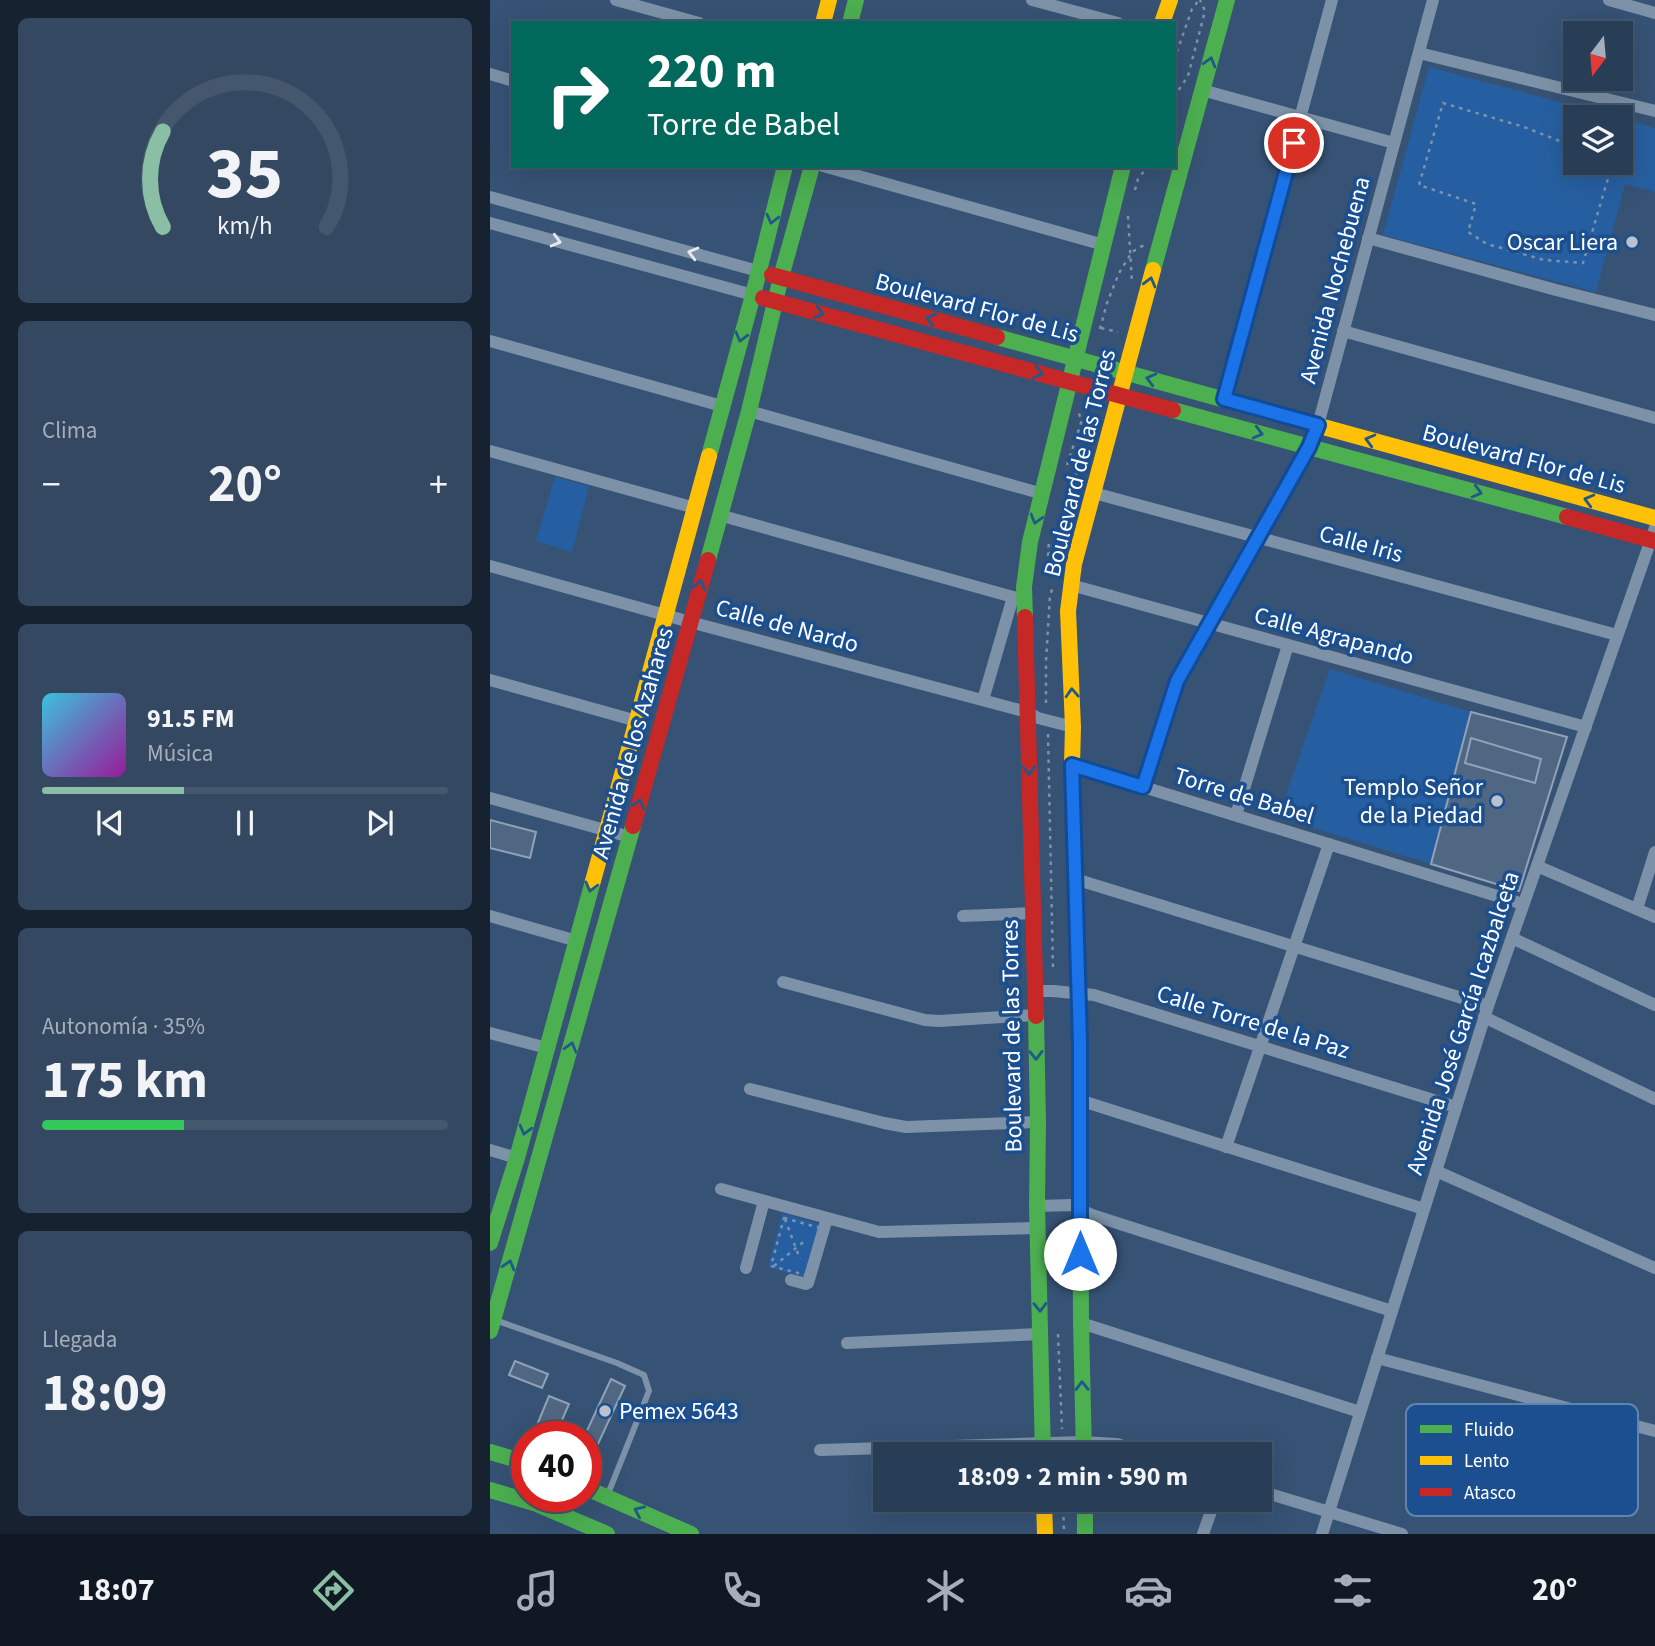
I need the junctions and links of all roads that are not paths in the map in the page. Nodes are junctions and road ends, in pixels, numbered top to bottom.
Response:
1 (616, 0) edge
2 (829, 0) edge
3 (856, 0) edge
4 (1032, 0) edge
5 (1170, 0) edge
6 (1227, 0) edge
7 (1332, 0) edge
8 (1433, 0) edge
9 (1609, 0) edge
10 (1655, 13) edge
11 (692, 21) edge
12 (824, 21) edge
13 (851, 21) edge
14 (1111, 21) edge
15 (1163, 21) edge
16 (1419, 53) junction
17 (490, 74) edge
18 (511, 80) edge
19 (1202, 90) junction
20 (1655, 111) edge
21 (1301, 117) junction
22 (1394, 143) junction
23 (784, 168) edge
24 (811, 168) edge
25 (830, 168) edge
26 (1123, 168) edge
27 (490, 197) edge
28 (490, 223) edge
29 (1368, 238) junction
30 (1104, 245) junction
31 (758, 271) junction
32 (781, 277) junction
33 (753, 295) junction
34 (775, 301) junction
35 (1655, 316) edge
36 (1343, 331) junction
37 (490, 341) edge
38 (1074, 358) junction
39 (1126, 372) junction
40 (1068, 381) junction
41 (1119, 395) junction
42 (1224, 399) junction
43 (722, 406) junction
44 (749, 411) junction
45 (1655, 418) edge
46 (1318, 425) junction
47 (1309, 447) junction
48 (490, 451) edge
49 (1094, 493) junction
50 (1043, 494) junction
51 (695, 508) junction
52 (719, 515) junction
53 (1655, 518) edge
54 (1654, 536) edge
55 (1259, 538) junction
56 (490, 565) edge
57 (1071, 585) junction
58 (1019, 599) junction
59 (666, 615) junction
60 (690, 622) junction
61 (1210, 624) junction
62 (1618, 635) junction
63 (1288, 645) junction
64 (490, 680) edge
65 (983, 700) junction
66 (1027, 712) junction
67 (637, 721) junction
68 (1073, 727) junction
69 (1586, 727) junction
70 (1072, 765) junction
71 (1143, 787) junction
72 (490, 798) edge
73 (1236, 815) junction
74 (607, 831) junction
75 (630, 837) junction
76 (1329, 844) junction
77 (1655, 852) edge
78 (1537, 866) junction
79 (1075, 879) junction
80 (1523, 904) junction
81 (1637, 909) junction
82 (1033, 913) junction
83 (490, 916) edge
84 (963, 916) dead end
85 (1655, 917) edge
86 (1512, 938) junction
87 (576, 941) junction
88 (1294, 947) junction
89 (783, 982) dead end
90 (1035, 991) junction
91 (1078, 993) junction
92 (1655, 1005) edge
93 (1486, 1012) junction
94 (1035, 1015) junction
95 (490, 1033) edge
96 (1260, 1047) junction
97 (547, 1048) junction
98 (750, 1089) dead end
99 (1655, 1099) edge
100 (1079, 1100) junction
101 (1456, 1107) junction
102 (1038, 1122) junction
103 (1226, 1147) junction
104 (490, 1150) edge
105 (517, 1158) junction
106 (1436, 1171) junction
107 (721, 1189) dead end
108 (764, 1201) junction
109 (1037, 1206) junction
110 (1080, 1209) junction
111 (1424, 1209) junction
112 (824, 1223) junction
113 (1038, 1228) junction
114 (490, 1243) edge
115 (746, 1268) dead end
116 (1655, 1268) edge
117 (791, 1280) dead end
118 (1392, 1311) junction
119 (491, 1323) edge
120 (1081, 1323) junction
121 (1040, 1334) junction
122 (847, 1343) dead end
123 (1377, 1358) junction
124 (1550, 1404) edge
125 (1360, 1412) junction
126 (1638, 1427) edge
127 (1655, 1432) edge
128 (1043, 1442) edge
129 (1084, 1442) edge
130 (820, 1450) dead end
131 (873, 1450) edge
132 (490, 1452) edge
133 (511, 1458) edge
134 (490, 1490) edge
135 (602, 1494) edge
136 (1272, 1495) edge
137 (607, 1496) junction
138 (1044, 1512) edge
139 (1085, 1512) edge
140 (1211, 1512) edge
141 (1329, 1513) junction
142 (607, 1534) edge
143 (691, 1534) edge
144 (1045, 1534) edge
145 (1085, 1534) edge
146 (1203, 1534) edge
147 (1322, 1534) edge
148 (1402, 1534) edge

1 - 11 street
2 - 12 street
3 - 13 street
4 - 14 street
5 - 15 street
19 -> 6 street, Boulevard de las Torres
7 - 21 street
8 - 16 street, Avenida Nochebuena
9 - 10 street
16 - 20 street
16 - 22 street, Avenida Nochebuena
17 - 18 street
19 - 21 street
39 -> 19 street, Boulevard de las Torres
21 - 22 street
21 - 42 street
22 - 29 street, Avenida Nochebuena
23 -> 31 street, Avenida de los Azahares
24 - 32 street, Avenida de los Azahares
25 - 30 street
26 - 30 street, Boulevard de las Torres
31 -> 27 street, Boulevard Flor de Lis
28 -> 33 street, Boulevard Flor de Lis
29 - 35 street
29 - 36 street, Avenida Nochebuena
30 - 38 street, Boulevard de las Torres
31 - 32 street, Boulevard Flor de Lis
31 - 33 street, Avenida de los Azahares
32 - 34 street, Avenida de los Azahares
38 -> 32 street, Boulevard Flor de Lis
33 - 34 street, Boulevard Flor de Lis
33 -> 43 street, Avenida de los Azahares
34 -> 40 street, Boulevard Flor de Lis
34 - 44 street, Avenida de los Azahares
36 - 45 street
36 - 46 street, Avenida Nochebuena
37 - 43 street
38 - 39 street, Boulevard Flor de Lis
38 - 40 street, Boulevard de las Torres
39 - 41 street, Boulevard de las Torres
42 -> 39 street, Boulevard Flor de Lis
40 - 41 street, Boulevard Flor de Lis
40 - 50 street, Boulevard de las Torres
41 -> 47 street, Boulevard Flor de Lis
41 - 49 street, Boulevard de las Torres
42 - 46 street, Boulevard Flor de Lis
43 - 51 street, Avenida de los Azahares
44 - 50 street
44 - 52 street, Avenida de los Azahares
46 - 47 street, Avenida Nochebuena
53 -> 46 street, Boulevard Flor de Lis
47 -> 54 street, Boulevard Flor de Lis
47 - 55 street, Avenida Nochebuena
48 - 51 street
49 - 55 street, Calle Iris
49 - 57 street, Boulevard de las Torres
50 -> 58 street, Boulevard de las Torres
51 - 59 street, Avenida de los Azahares
52 - 58 street
60 -> 52 street, Avenida de los Azahares
54 - 62 street, Avenida José García Icazbalceta
55 - 61 street, Avenida Nochebuena
55 - 62 street, Calle Iris
56 - 59 street, Calle de Nardo
57 - 61 street, Calle Agrapando
68 -> 57 street, Boulevard de las Torres
58 - 65 street
58 - 66 street, Boulevard de las Torres
59 - 60 street, Calle de Nardo
59 - 67 street, Avenida de los Azahares
60 - 65 street, Calle de Nardo
75 -> 60 street, Avenida de los Azahares
61 - 63 street, Calle Agrapando
61 - 71 street, Avenida Nochebuena
62 - 69 street, Avenida José García Icazbalceta
63 - 69 street, Calle Agrapando
63 - 73 street
64 - 67 street
65 - 66 street, Calle de Nardo
66 - 68 street, Calle de Nardo
66 -> 82 street, Boulevard de las Torres
67 - 74 street, Avenida de los Azahares
68 - 70 street, Boulevard de las Torres
69 - 78 street, Avenida José García Icazbalceta
70 - 71 street, Torre de Babel
70 - 79 street, Boulevard de las Torres
71 - 73 street, Torre de Babel
72 - 74 street
73 - 76 street, Torre de Babel
74 - 75 street
74 -> 87 street, Avenida de los Azahares
119 -> 75 street, Avenida de los Azahares
76 - 80 street, Torre de Babel
76 - 88 street
77 - 81 street
78 - 80 street, Avenida José García Icazbalceta
78 - 81 street
79 - 88 street
79 - 91 street, Boulevard de las Torres
80 - 86 street, Avenida José García Icazbalceta
81 - 85 street
82 - 84 street
82 - 90 street, Boulevard de las Torres
83 - 87 street
86 - 92 street
86 - 93 street, Avenida José García Icazbalceta
87 - 97 street, Avenida de los Azahares
88 - 93 street
88 - 96 street
89 - 94 street
90 - 91 street, Calle Torre de la Paz
90 - 94 street, Boulevard de las Torres
91 - 96 street, Calle Torre de la Paz
91 - 100 street, Boulevard de las Torres
93 - 99 street
93 - 101 street, Avenida José García Icazbalceta
94 -> 102 street, Boulevard de las Torres
95 - 97 street
96 - 101 street, Calle Torre de la Paz
96 - 103 street
97 -> 105 street, Avenida de los Azahares
98 - 102 street
100 - 103 street
100 - 110 street, Boulevard de las Torres
101 - 106 street, Avenida José García Icazbalceta
102 - 109 street, Boulevard de las Torres
103 - 111 street
104 - 105 street
105 - 114 street, Avenida de los Azahares
106 - 111 street, Avenida José García Icazbalceta
106 - 116 street
107 - 108 street
108 - 112 street
108 - 115 street
109 - 110 street
109 - 113 street, Boulevard de las Torres
110 - 118 street
110 - 120 street, Boulevard de las Torres
111 - 118 street, Avenida José García Icazbalceta
112 - 113 street
112 - 117 street
113 -> 121 street, Boulevard de las Torres
118 - 123 street, Avenida José García Icazbalceta
119 - 137 lane
120 - 125 street
129 -> 120 street, Boulevard de las Torres
121 - 122 street
121 - 128 street, Boulevard de las Torres
123 - 124 street
123 - 125 street, Avenida José García Icazbalceta
125 - 141 street, Avenida José García Icazbalceta
126 - 127 street
130 - 131 street
132 - 133 street
134 - 142 street
135 - 137 street
136 - 141 street
143 -> 137 street
138 - 144 street
139 - 145 street
140 - 146 street
141 - 147 street, Avenida José García Icazbalceta
141 - 148 street

